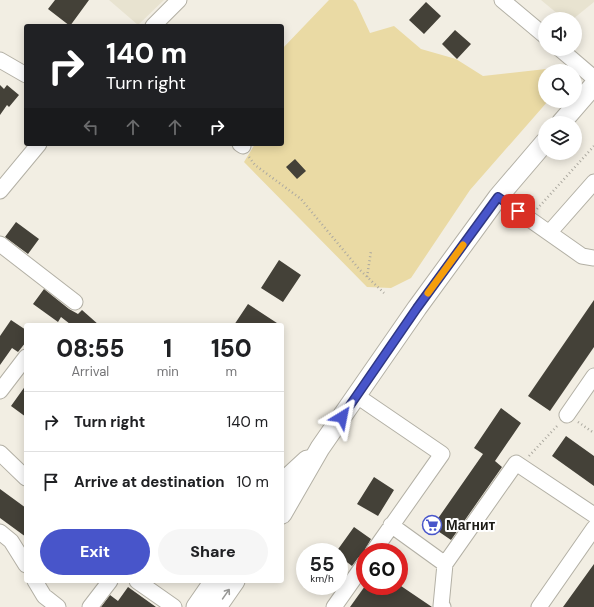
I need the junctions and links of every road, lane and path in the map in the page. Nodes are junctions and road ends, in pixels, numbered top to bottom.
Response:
1 (179, 0) edge
2 (502, 0) edge
3 (155, 24) edge
4 (538, 30) edge
5 (568, 56) edge
6 (0, 60) edge
7 (24, 75) edge
8 (594, 78) edge
9 (594, 85) edge
10 (567, 116) edge
11 (37, 146) edge
12 (243, 146) edge
13 (594, 146) edge
14 (538, 150) edge
15 (594, 182) edge
16 (0, 191) edge
17 (498, 197) junction
18 (528, 218) junction
19 (549, 233) junction
20 (0, 244) edge
21 (371, 251) dead end
22 (594, 258) edge
23 (367, 277) junction
24 (384, 294) dead end
25 (75, 302) dead end
26 (24, 360) edge
27 (594, 376) edge
28 (0, 391) edge
29 (357, 396) junction
30 (567, 415) junction
31 (594, 433) edge
32 (320, 448) junction
33 (0, 453) edge
34 (520, 466) junction
35 (24, 476) edge
36 (284, 482) edge
37 (284, 511) edge
38 (594, 515) edge
39 (391, 526) junction
40 (594, 528) edge
41 (0, 532) edge
42 (379, 543) edge
43 (24, 562) edge
44 (445, 564) junction
45 (356, 576) edge
46 (36, 583) edge
47 (108, 583) edge
48 (140, 583) edge
49 (213, 583) edge
50 (234, 583) edge
51 (58, 607) edge
52 (90, 607) edge
53 (174, 607) edge
54 (196, 607) edge
55 (217, 607) edge
56 (334, 607) edge
57 (442, 607) edge
58 (539, 607) edge

1 - 3 street
2 - 4 street
5 - 8 street
6 - 7 street
9 - 10 main road
11 - 16 street
12 - 23 path
13 - 18 path
14 - 17 main road
15 - 19 street
17 - 18 street
17 - 29 main road
18 - 19 street
19 - 22 street
20 - 25 street
21 - 23 path
23 - 24 path
26 - 28 street
27 - 30 street
29 - 32 main road
29 - 39 street
30 - 31 path
30 - 34 path
32 - 36 main road
32 - 37 main road
33 - 35 street
34 - 38 street
34 - 44 street
39 - 42 street
39 - 44 street
40 - 58 street
41 - 43 street
44 - 57 street
45 - 56 street
46 - 51 street
47 - 52 street
48 - 53 street
49 - 54 main road
55 -> 50 main road

